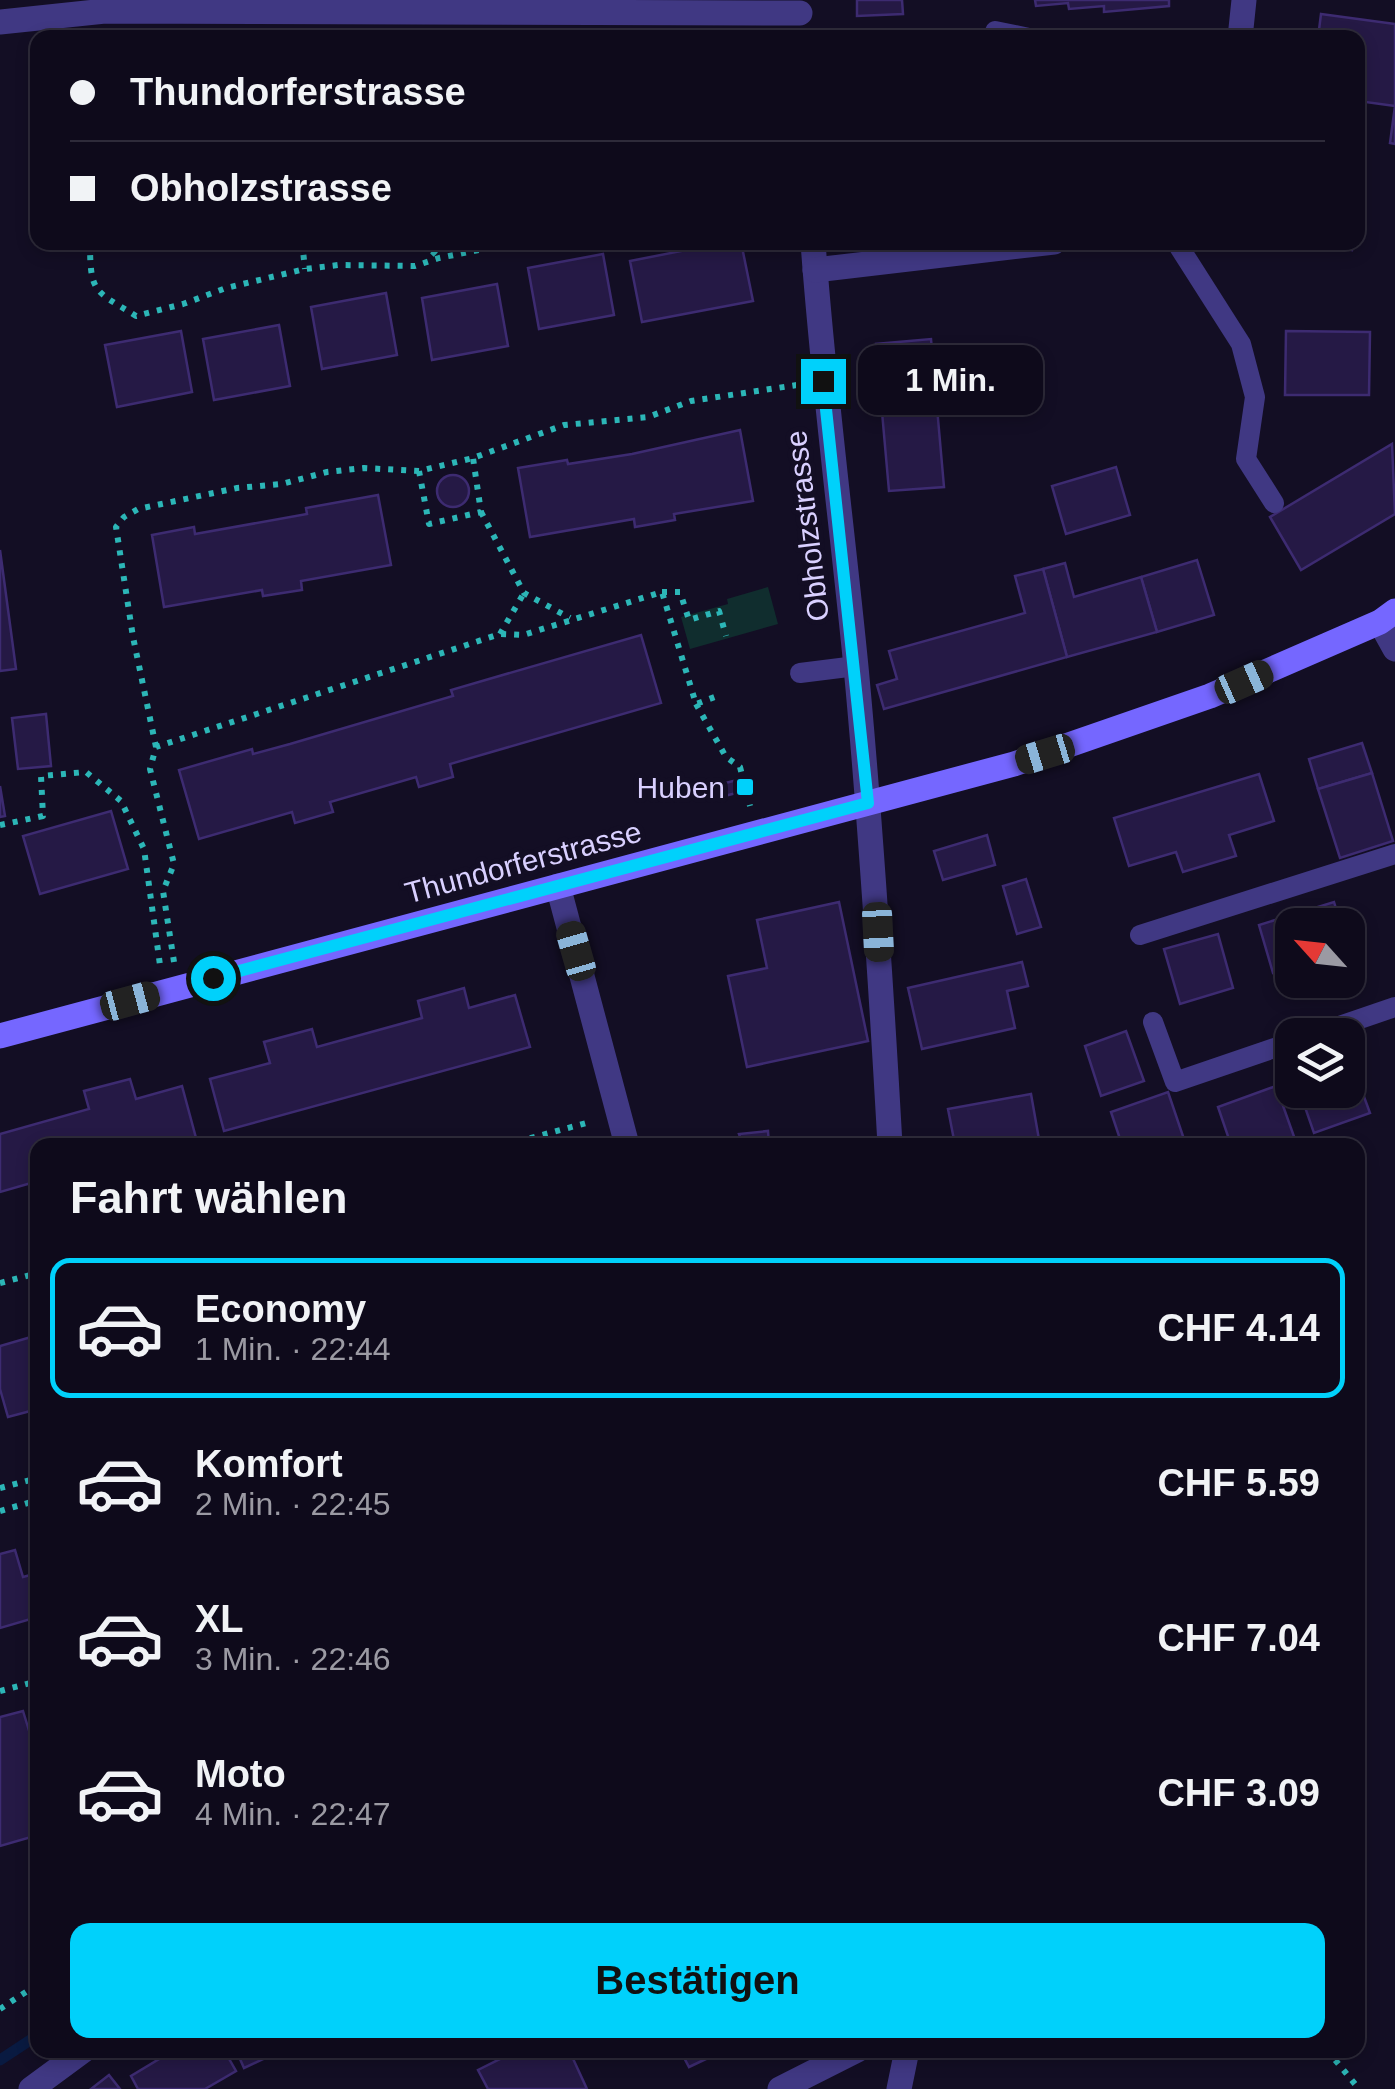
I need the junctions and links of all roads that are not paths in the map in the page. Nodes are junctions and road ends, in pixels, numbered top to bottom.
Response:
1 (1244, 0) edge
2 (105, 5) edge
3 (800, 17) edge
4 (0, 22) edge
5 (1241, 30) edge
6 (814, 250) edge
7 (986, 250) edge
8 (1181, 250) edge
9 (815, 270) junction
10 (1274, 503) dead end
11 (1387, 616) edge
12 (1395, 650) edge
13 (856, 666) junction
14 (800, 673) dead end
15 (868, 803) junction
16 (1395, 854) edge
17 (558, 886) junction
18 (1140, 935) dead end
19 (1395, 1007) edge
20 (1363, 1018) edge
21 (1153, 1022) dead end
22 (0, 1036) edge
23 (1275, 1048) edge
24 (626, 1138) edge
25 (890, 1138) edge
26 (73, 2058) edge
27 (841, 2058) edge
28 (905, 2058) edge
29 (31, 2089) edge
30 (780, 2089) edge
31 (899, 2089) edge

1 - 5 street
2 - 3 street
2 - 4 street
6 - 9 street, Obholzstrasse
7 - 9 street
8 - 10 lane
9 - 13 street, Obholzstrasse
11 - 12 street
11 - 15 street, Thundorferstrasse
13 - 14 lane
13 - 15 street, Obholzstrasse
15 - 17 street, Thundorferstrasse
15 - 25 street, Obholzstrasse
16 - 18 lane
17 - 22 street, Thundorferstrasse
17 - 24 street
19 - 20 lane
21 - 23 lane
26 - 29 street
27 - 30 street
28 - 31 street

